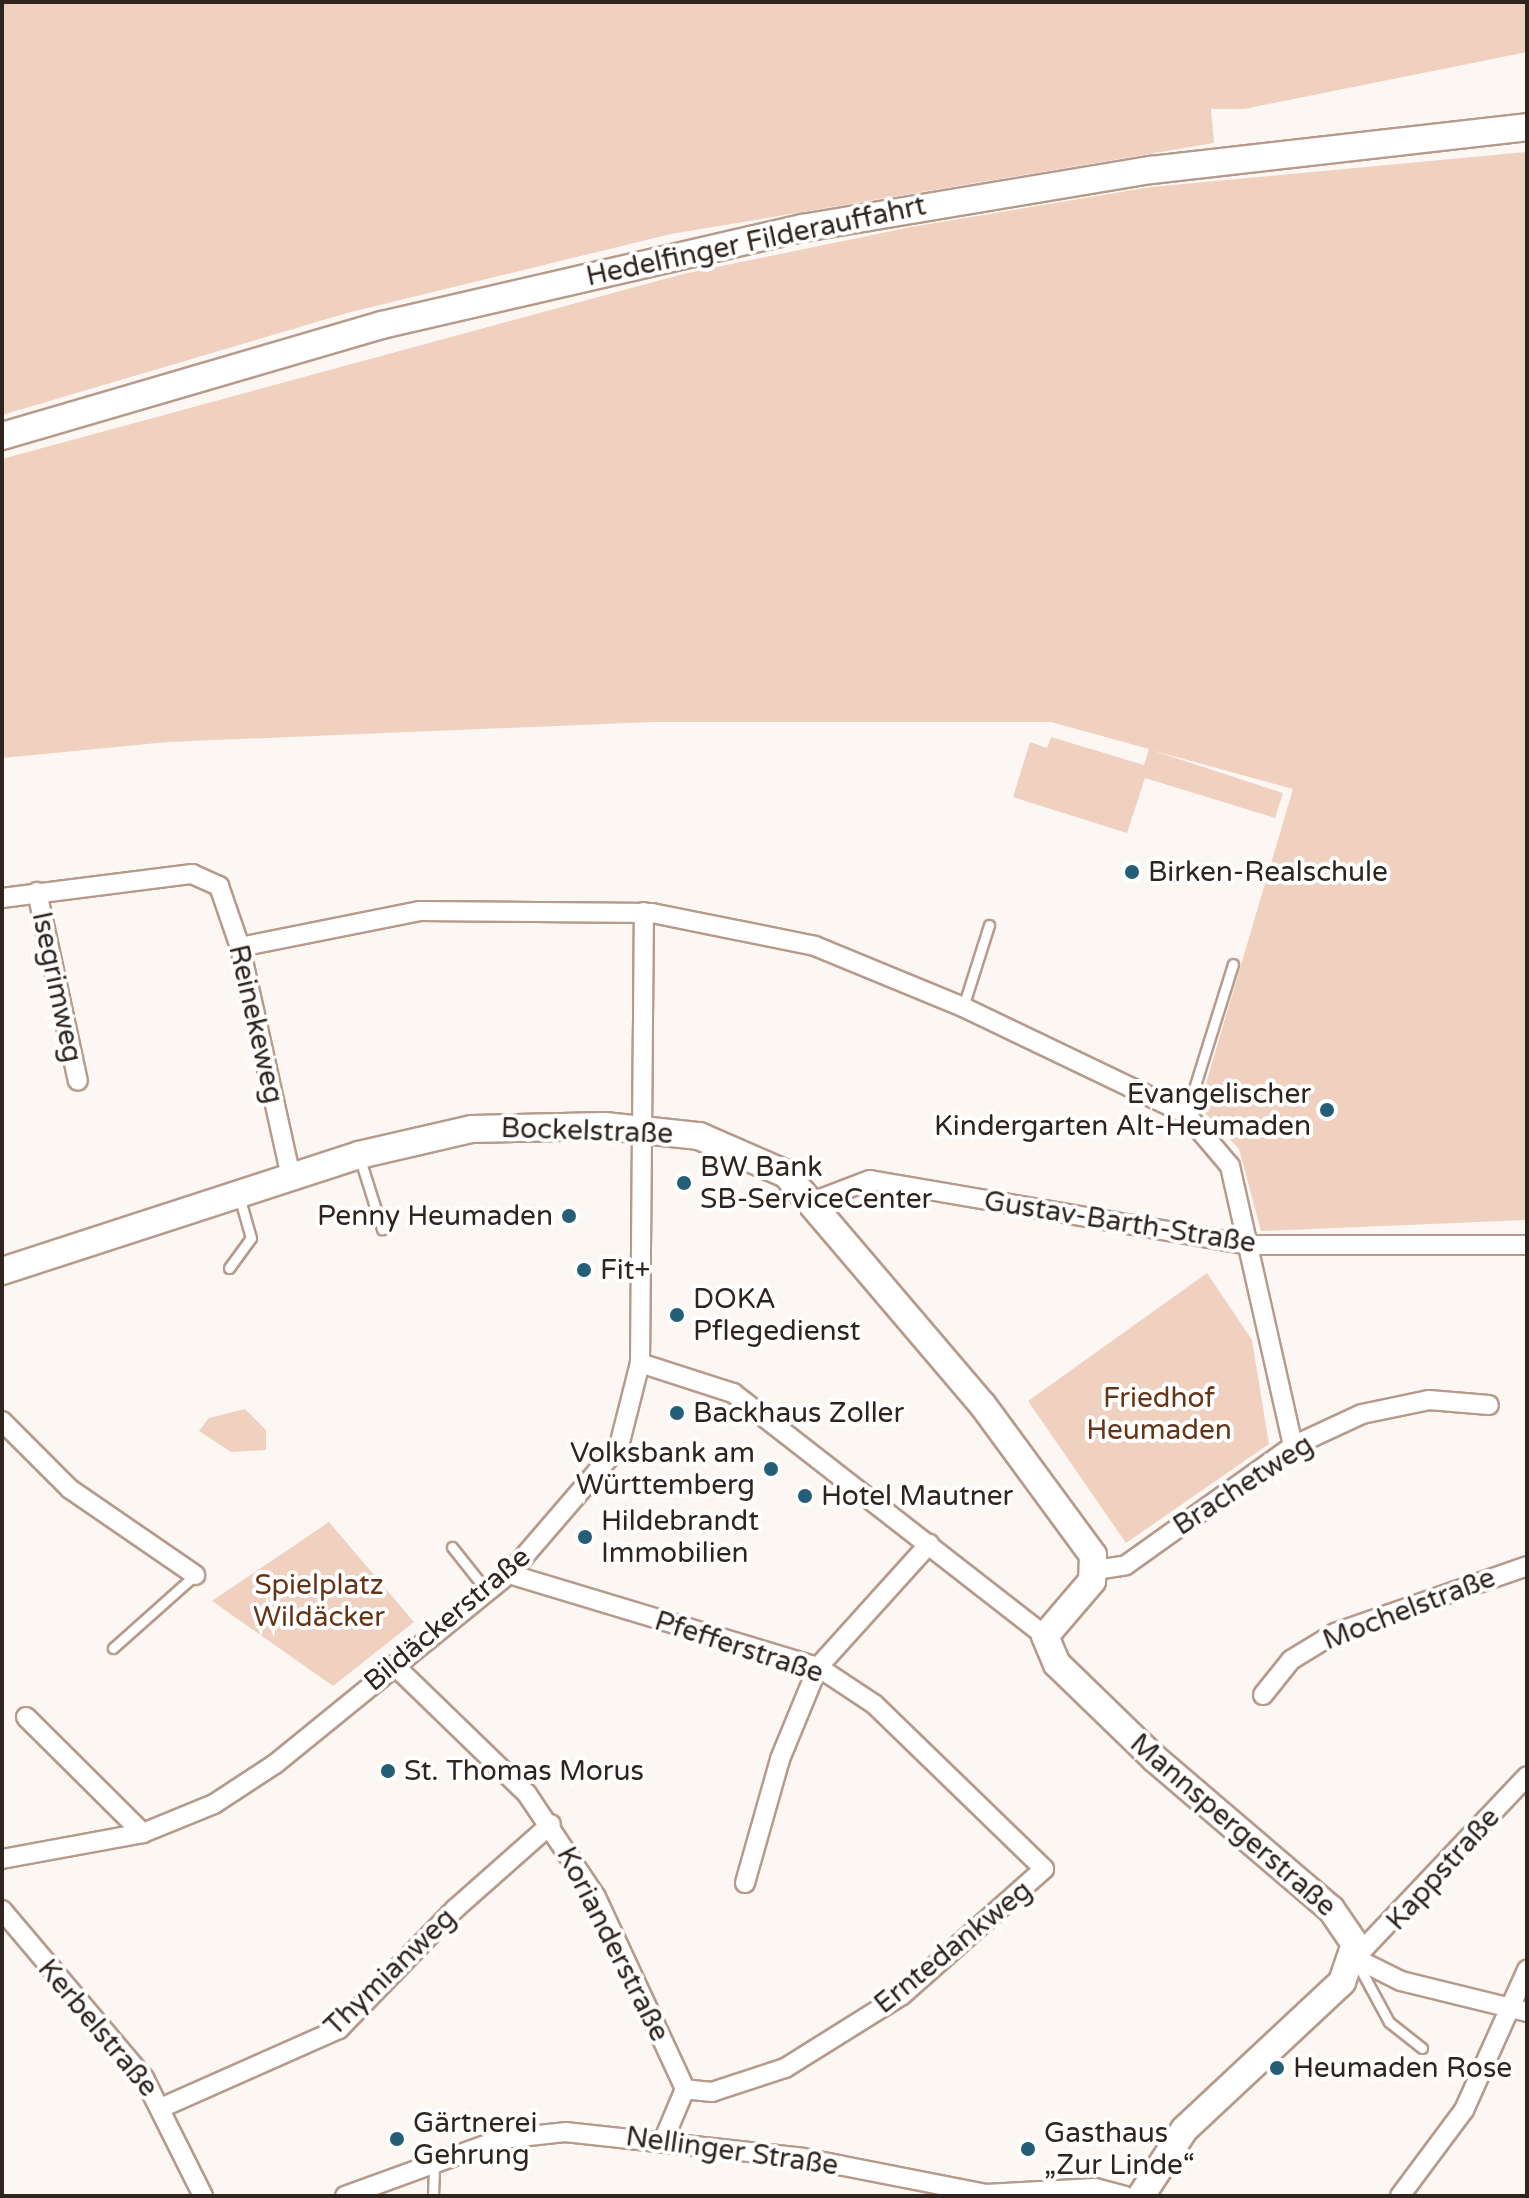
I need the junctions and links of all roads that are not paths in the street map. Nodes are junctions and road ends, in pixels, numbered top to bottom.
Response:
1 (1527, 127) edge
2 (2, 436) edge
3 (210, 878) joint
4 (37, 892) junction
5 (2, 898) edge
6 (644, 912) junction
7 (989, 925) dead end
8 (240, 947) junction
9 (1233, 964) dead end
10 (963, 1007) junction
11 (78, 1081) dead end
12 (1186, 1114) junction
13 (646, 1129) junction
14 (359, 1155) junction
15 (291, 1177) junction
16 (238, 1193) junction
17 (815, 1201) junction
18 (382, 1229) dead end
19 (1250, 1245) junction
20 (1527, 1245) edge
21 (229, 1268) dead end
22 (2, 1271) edge
23 (640, 1363) junction
24 (1489, 1405) dead end
25 (2, 1421) edge
26 (1293, 1446) junction
27 (929, 1544) junction
28 (452, 1547) dead end
29 (1527, 1566) edge
30 (1096, 1570) junction
31 (509, 1574) junction
32 (195, 1575) joint
33 (487, 1591) junction
34 (1045, 1636) junction
35 (113, 1648) dead end
36 (394, 1665) junction
37 (818, 1667) junction
38 (1263, 1695) dead end
39 (26, 1717) dead end
40 (1527, 1776) edge
41 (551, 1824) junction
42 (143, 1833) junction
43 (2, 1859) edge
44 (1044, 1869) joint
45 (745, 1883) dead end
46 (2, 1910) edge
47 (1355, 1958) junction
48 (1527, 1970) edge
49 (1518, 2011) edge
50 (1422, 2048) dead end
51 (685, 2089) junction
52 (163, 2107) junction
53 (664, 2139) junction
54 (434, 2159) junction
55 (203, 2196) edge
56 (345, 2196) edge
57 (433, 2196) edge
58 (1125, 2196) edge
59 (1141, 2196) edge
60 (1400, 2196) edge

1 - 2 street, Hedelfinger Filderauffahrt
3 - 4 street, Isegrimweg
3 - 8 street, Reinekeweg
4 - 5 street, Isegrimweg
4 - 11 street, Isegrimweg
6 - 8 street
6 - 10 street
6 - 13 street, Bildäckerstraße
7 - 10 lane
8 - 15 street, Reinekeweg
9 - 12 lane
10 - 12 street
12 - 19 street
13 - 14 street, Bockelstraße
13 - 17 street, Bockelstraße
13 - 23 street, Bildäckerstraße
14 - 15 street, Bockelstraße
14 - 18 lane
15 - 16 street, Bockelstraße
16 - 21 lane
16 - 22 street, Bockelstraße
17 - 19 street, Gustav-Barth-Straße
17 - 30 street, Bockelstraße
19 - 20 street, Gustav-Barth-Straße
19 - 26 street
23 - 27 street
23 - 31 street, Bildäckerstraße
24 - 26 street, Brachetweg
25 - 32 street
26 - 30 street, Brachetweg
27 - 34 street
27 - 37 street
28 - 33 lane
29 - 38 street, Mochelstraße
30 - 34 street
31 - 33 street, Bildäckerstraße
31 - 37 street, Pfefferstraße
32 - 35 lane
33 - 36 street, Bildäckerstraße
34 - 47 street, Mannspergerstraße
36 - 41 street, Korianderstraße
36 - 42 street, Bildäckerstraße
37 - 44 street, Pfefferstraße
37 - 45 street
39 - 42 street
40 - 47 street, Kappstraße
41 - 51 street, Korianderstraße
41 - 52 street, Thymianweg
42 - 43 street, Bildäckerstraße
44 - 51 street, Erntedankweg
46 - 52 street, Kerbelstraße
47 - 49 street
47 - 50 lane
47 - 59 street
48 - 49 street
49 - 60 street
51 - 53 street
52 - 55 street, Kerbelstraße
53 - 54 street, Nellinger Straße
53 - 58 street, Nellinger Straße
54 - 56 street, Nellinger Straße
54 - 57 lane

